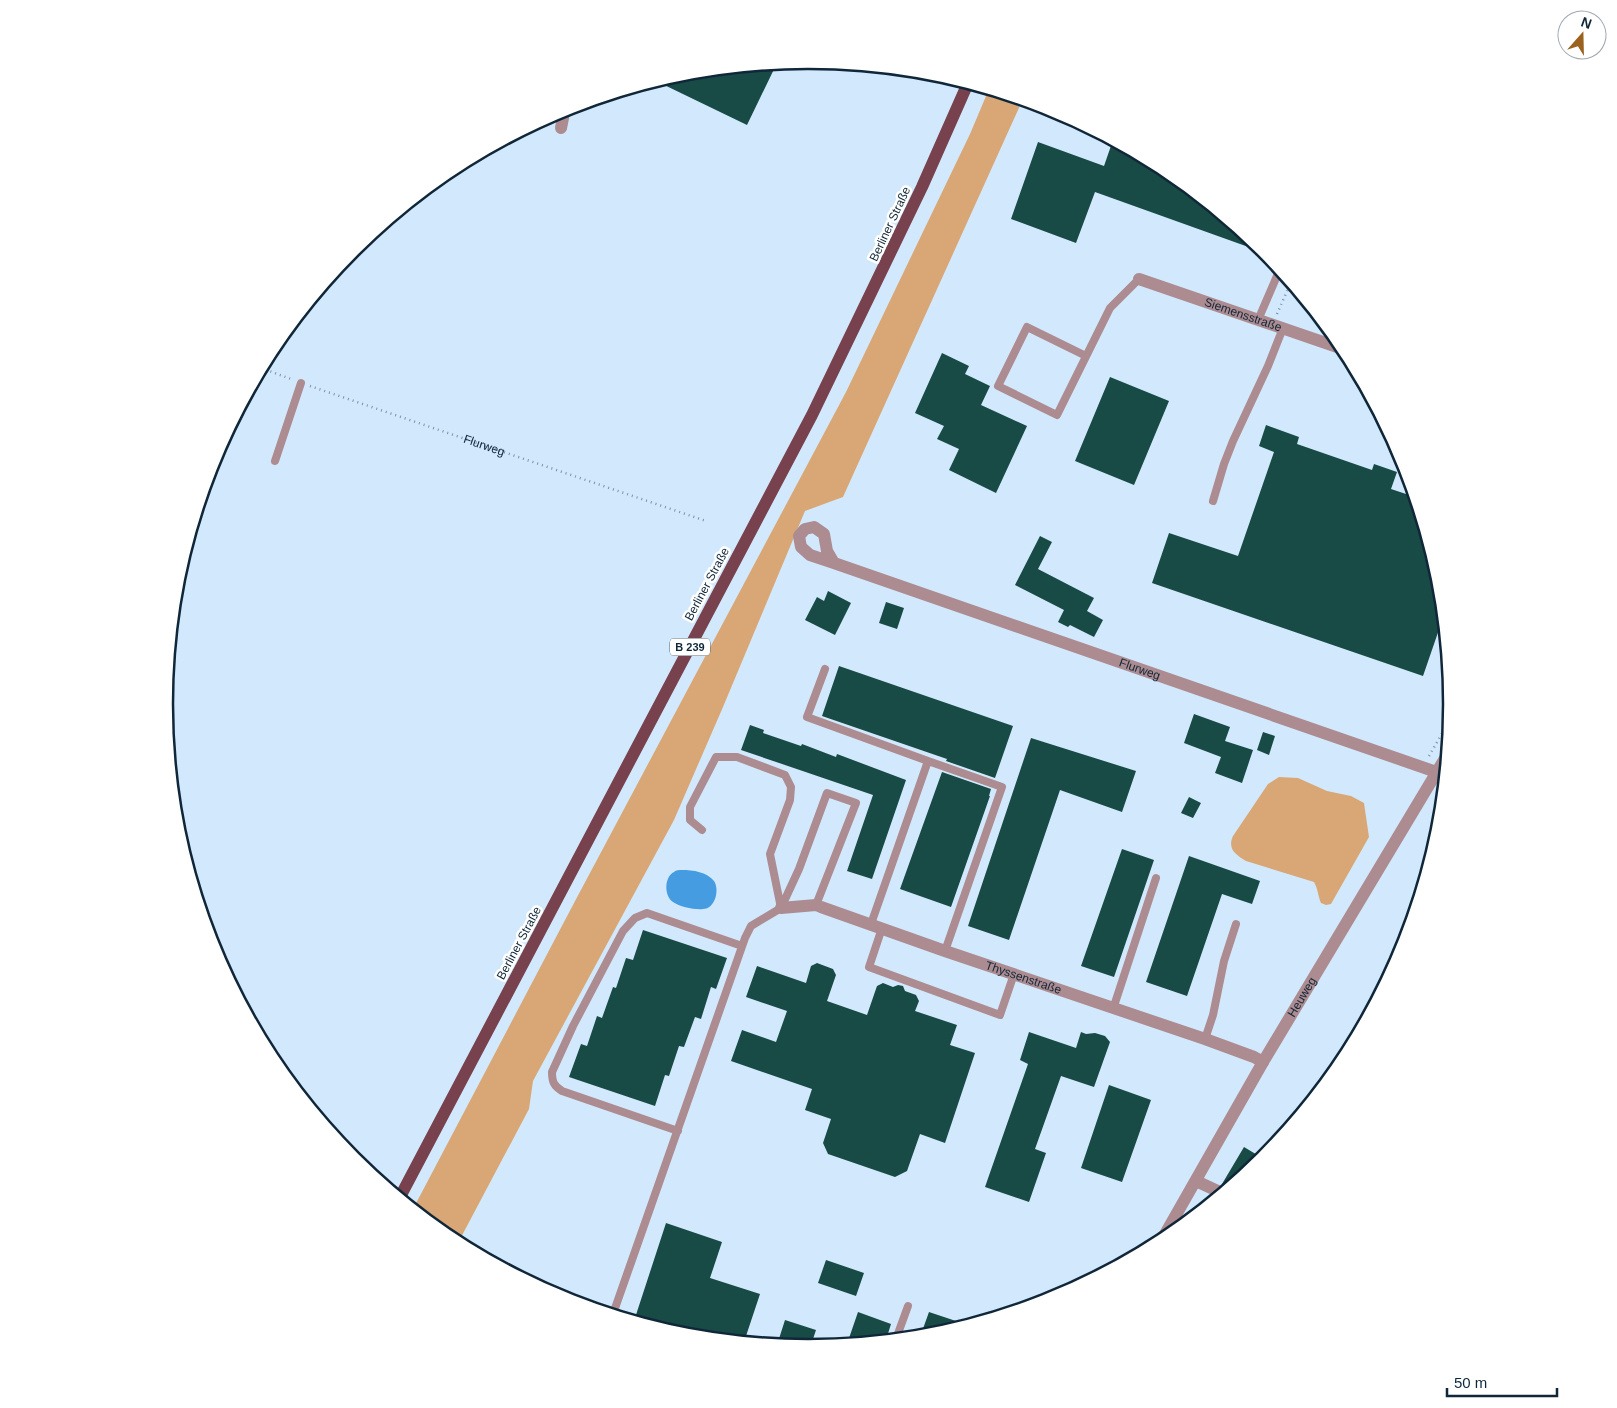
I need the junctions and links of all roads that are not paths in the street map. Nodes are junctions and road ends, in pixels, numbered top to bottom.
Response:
1 (966, 88) edge
2 (563, 118) edge
3 (561, 128) dead end
4 (1277, 276) edge
5 (1139, 279) joint
6 (1258, 320) junction
7 (1277, 326) junction
8 (1333, 345) edge
9 (1086, 356) junction
10 (301, 383) road end
11 (275, 461) dead end
12 (1213, 501) dead end
13 (834, 563) dead end
14 (825, 668) dead end
15 (928, 761) junction
16 (1439, 773) edge
17 (1439, 777) edge
18 (702, 830) dead end
19 (1156, 878) dead end
20 (816, 905) junction
21 (781, 908) junction
22 (1236, 924) dead end
23 (876, 926) junction
24 (742, 946) junction
25 (944, 951) junction
26 (1014, 974) junction
27 (1113, 1009) junction
28 (1205, 1039) junction
29 (1264, 1062) junction
30 (678, 1130) junction
31 (1196, 1182) junction
32 (1216, 1191) edge
33 (403, 1192) edge
34 (1170, 1225) edge
35 (908, 1306) dead end
36 (615, 1309) edge
37 (898, 1333) edge

1 - 33 main road, Berliner Straße / B 239
2 - 3 street
4 - 6 lane
5 - 6 street, Siemensstraße
5 - 9 lane
6 - 7 street, Siemensstraße
7 - 8 street, Siemensstraße
7 - 12 lane
9 - 9 lane
10 - 11 lane
13 - 16 street, Flurweg
14 - 15 lane
15 - 23 lane
15 - 25 lane
17 - 29 street, Heuweg
18 - 21 lane
19 - 27 lane
20 - 21 street, Thyssenstraße
20 - 21 lane
20 - 23 street, Thyssenstraße
21 - 24 lane
22 - 28 lane
23 - 25 street, Thyssenstraße
23 - 26 lane
24 - 30 lane
24 - 30 lane
25 - 26 street, Thyssenstraße
26 - 27 street, Thyssenstraße
27 - 28 street, Thyssenstraße
28 - 29 street, Thyssenstraße
29 - 31 street, Heuweg
30 - 36 lane
31 - 32 street
31 - 34 street, Heuweg
35 - 37 lane

